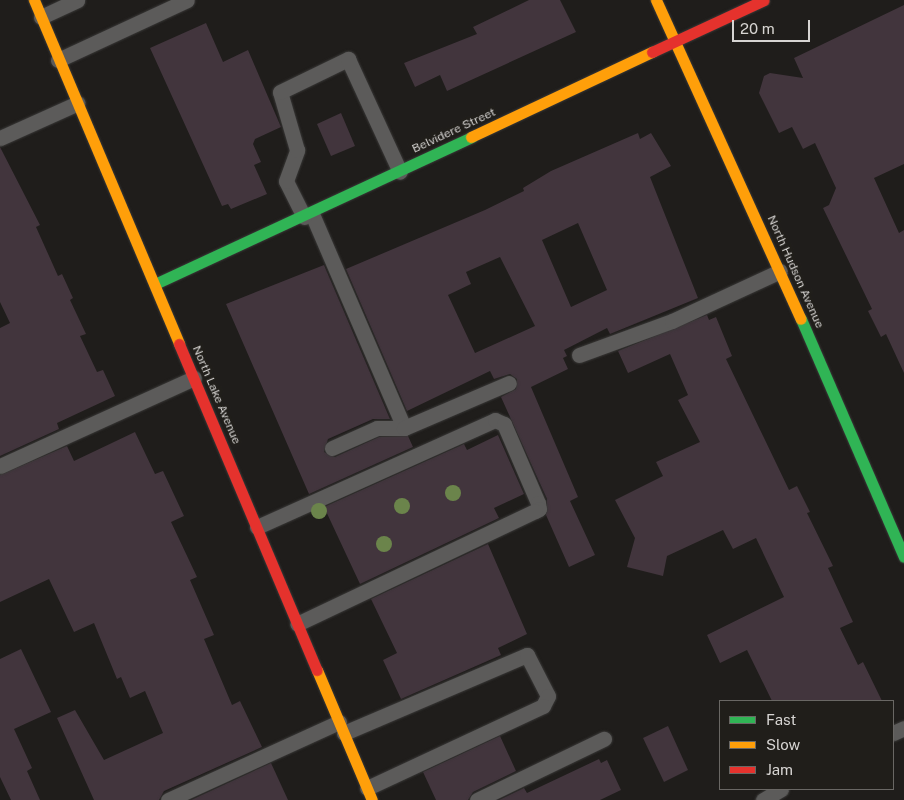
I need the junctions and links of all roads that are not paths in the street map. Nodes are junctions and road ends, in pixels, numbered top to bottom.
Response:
1 (34, 0) edge
2 (77, 0) edge
3 (186, 0) edge
4 (656, 0) edge
5 (764, 0) edge
6 (41, 17) junction
7 (676, 41) junction
8 (58, 60) junction
9 (78, 103) junction
10 (0, 138) edge
11 (400, 172) junction
12 (308, 215) junction
13 (780, 271) junction
14 (155, 284) junction
15 (580, 356) dead end
16 (194, 378) junction
17 (509, 383) dead end
18 (404, 428) junction
19 (332, 448) dead end
20 (0, 466) edge
21 (257, 527) junction
22 (904, 557) edge
23 (298, 624) junction
24 (341, 727) junction
25 (604, 739) dead end
26 (779, 790) edge
27 (369, 794) edge
28 (168, 800) edge
29 (477, 800) edge
30 (763, 800) edge

1 - 6 street, North Lake Avenue
2 - 6 lane
3 - 8 lane
4 - 7 street, North Hudson Avenue
5 - 7 street, Belvidere Street
6 - 8 street, North Lake Avenue
7 - 11 street, Belvidere Street
7 - 13 street, North Hudson Avenue
8 - 9 street, North Lake Avenue
9 - 10 lane
9 - 14 street, North Lake Avenue
11 - 12 street, Belvidere Street
11 - 12 lane
12 - 14 street, Belvidere Street
12 - 18 lane
13 - 15 lane
13 - 22 street, North Hudson Avenue
14 - 16 street, North Lake Avenue
16 - 20 lane
16 - 21 street, North Lake Avenue
17 - 18 lane
18 - 19 lane
21 - 23 street, North Lake Avenue
21 - 23 lane
23 - 24 street, North Lake Avenue
24 - 27 street, North Lake Avenue
24 - 27 lane
24 - 28 lane
25 - 29 lane
26 - 30 lane

